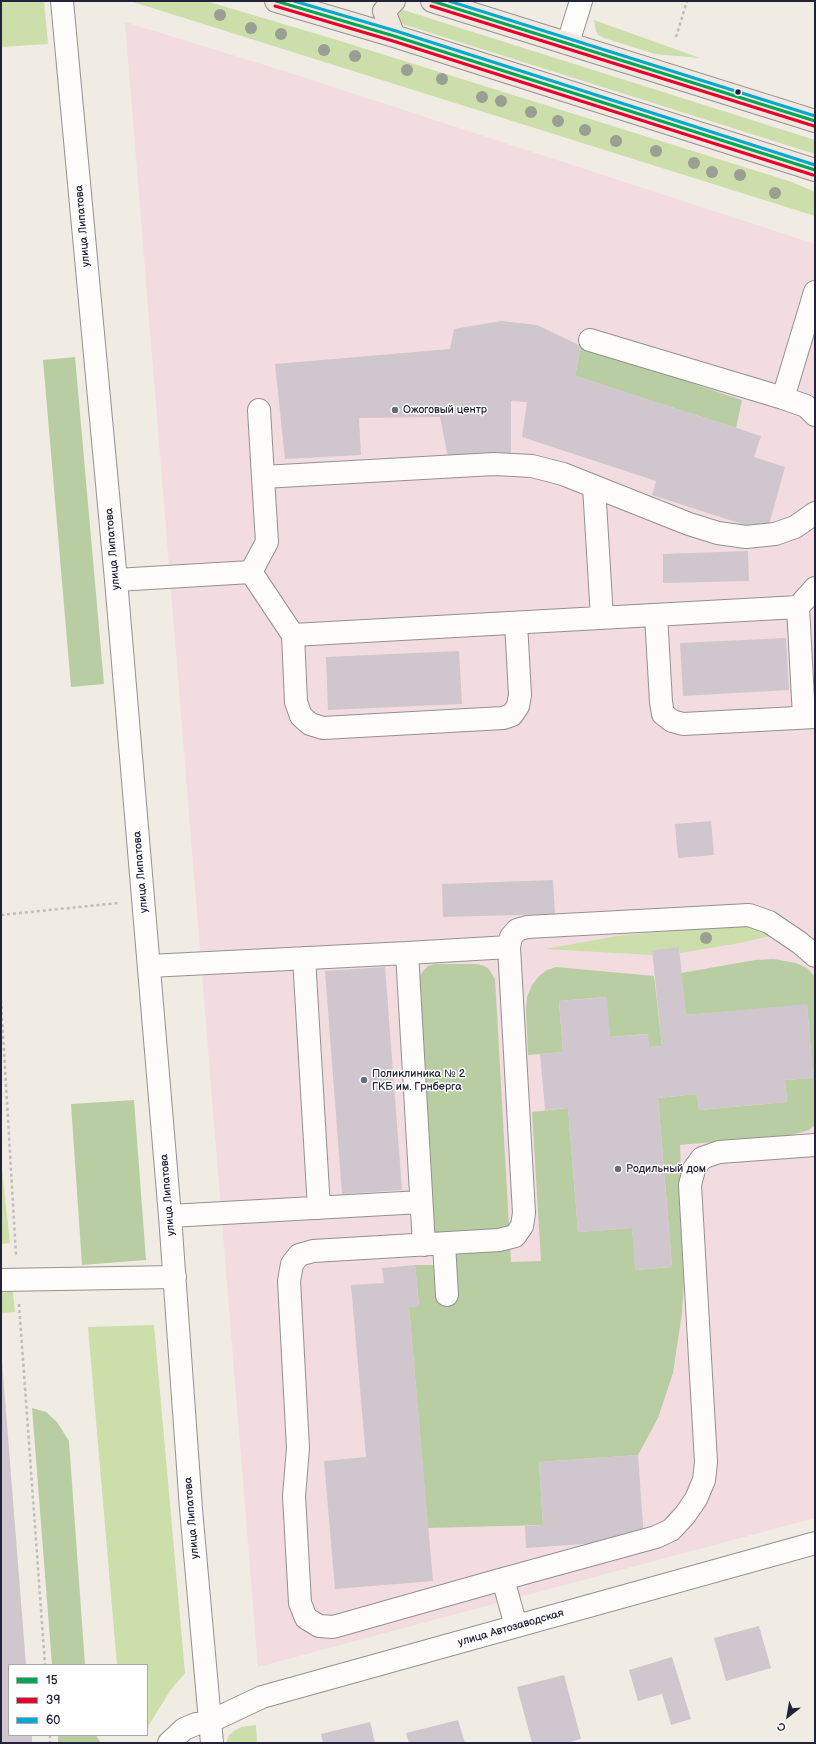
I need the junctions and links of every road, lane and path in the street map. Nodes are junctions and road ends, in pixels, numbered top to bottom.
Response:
1 (62, 1) edge
2 (276, 1) edge
3 (394, 1) edge
4 (432, 1) edge
5 (581, 1) edge
6 (687, 1) edge
7 (394, 36) junction
8 (676, 37) dead end
9 (568, 43) junction
10 (815, 121) edge
11 (815, 170) edge
12 (815, 292) edge
13 (590, 340) dead end
14 (784, 398) junction
15 (259, 410) dead end
16 (815, 415) edge
17 (263, 477) junction
18 (594, 486) junction
19 (815, 513) edge
20 (251, 572) junction
21 (116, 580) junction
22 (815, 588) edge
23 (798, 607) junction
24 (656, 615) junction
25 (602, 618) junction
26 (516, 623) junction
27 (292, 635) junction
28 (810, 717) edge
29 (143, 901) junction
30 (1, 915) edge
31 (509, 947) junction
32 (407, 952) junction
33 (815, 956) edge
34 (304, 958) junction
35 (149, 966) junction
36 (1, 1000) edge
37 (815, 1145) edge
38 (421, 1202) junction
39 (319, 1208) junction
40 (170, 1216) junction
41 (434, 1244) junction
42 (175, 1277) junction
43 (9, 1280) edge
44 (446, 1295) dead end
45 (815, 1543) edge
46 (503, 1579) junction
47 (516, 1626) junction
48 (45, 1664) edge
49 (210, 1722) junction
50 (169, 1743) edge
51 (212, 1743) edge

1 - 21 street, улица Липатова
2 - 7 main road
3 - 7 main road
4 - 9 main road
5 - 9 street
6 - 8 path
7 - 11 main road
9 - 10 main road
12 - 14 street
13 - 14 street
14 - 16 street
15 - 17 street
17 - 18 street
17 - 20 street
18 - 19 street
18 - 25 street
20 - 21 street
20 - 27 street
21 - 29 street, улица Липатова
22 - 23 street
23 - 24 street
23 - 28 street
24 - 25 street
24 - 28 street
25 - 26 street
26 - 27 street
26 - 27 street
29 - 30 path
29 - 35 street, улица Липатова
31 - 32 street
31 - 33 street
31 - 41 street
32 - 34 street
32 - 38 street
34 - 35 street
34 - 39 street
35 - 40 street, улица Липатова
36 - 43 path
37 - 46 street
38 - 39 street
38 - 41 street
39 - 40 street
40 - 42 street, улица Липатова
41 - 44 street
41 - 46 street
42 - 43 street
42 - 49 street, улица Липатова
43 - 48 path
45 - 47 street, улица Автозаводская
46 - 47 street
47 - 49 street, улица Автозаводская
49 - 50 street, улица Автозаводская
49 - 51 street, улица Липатова

